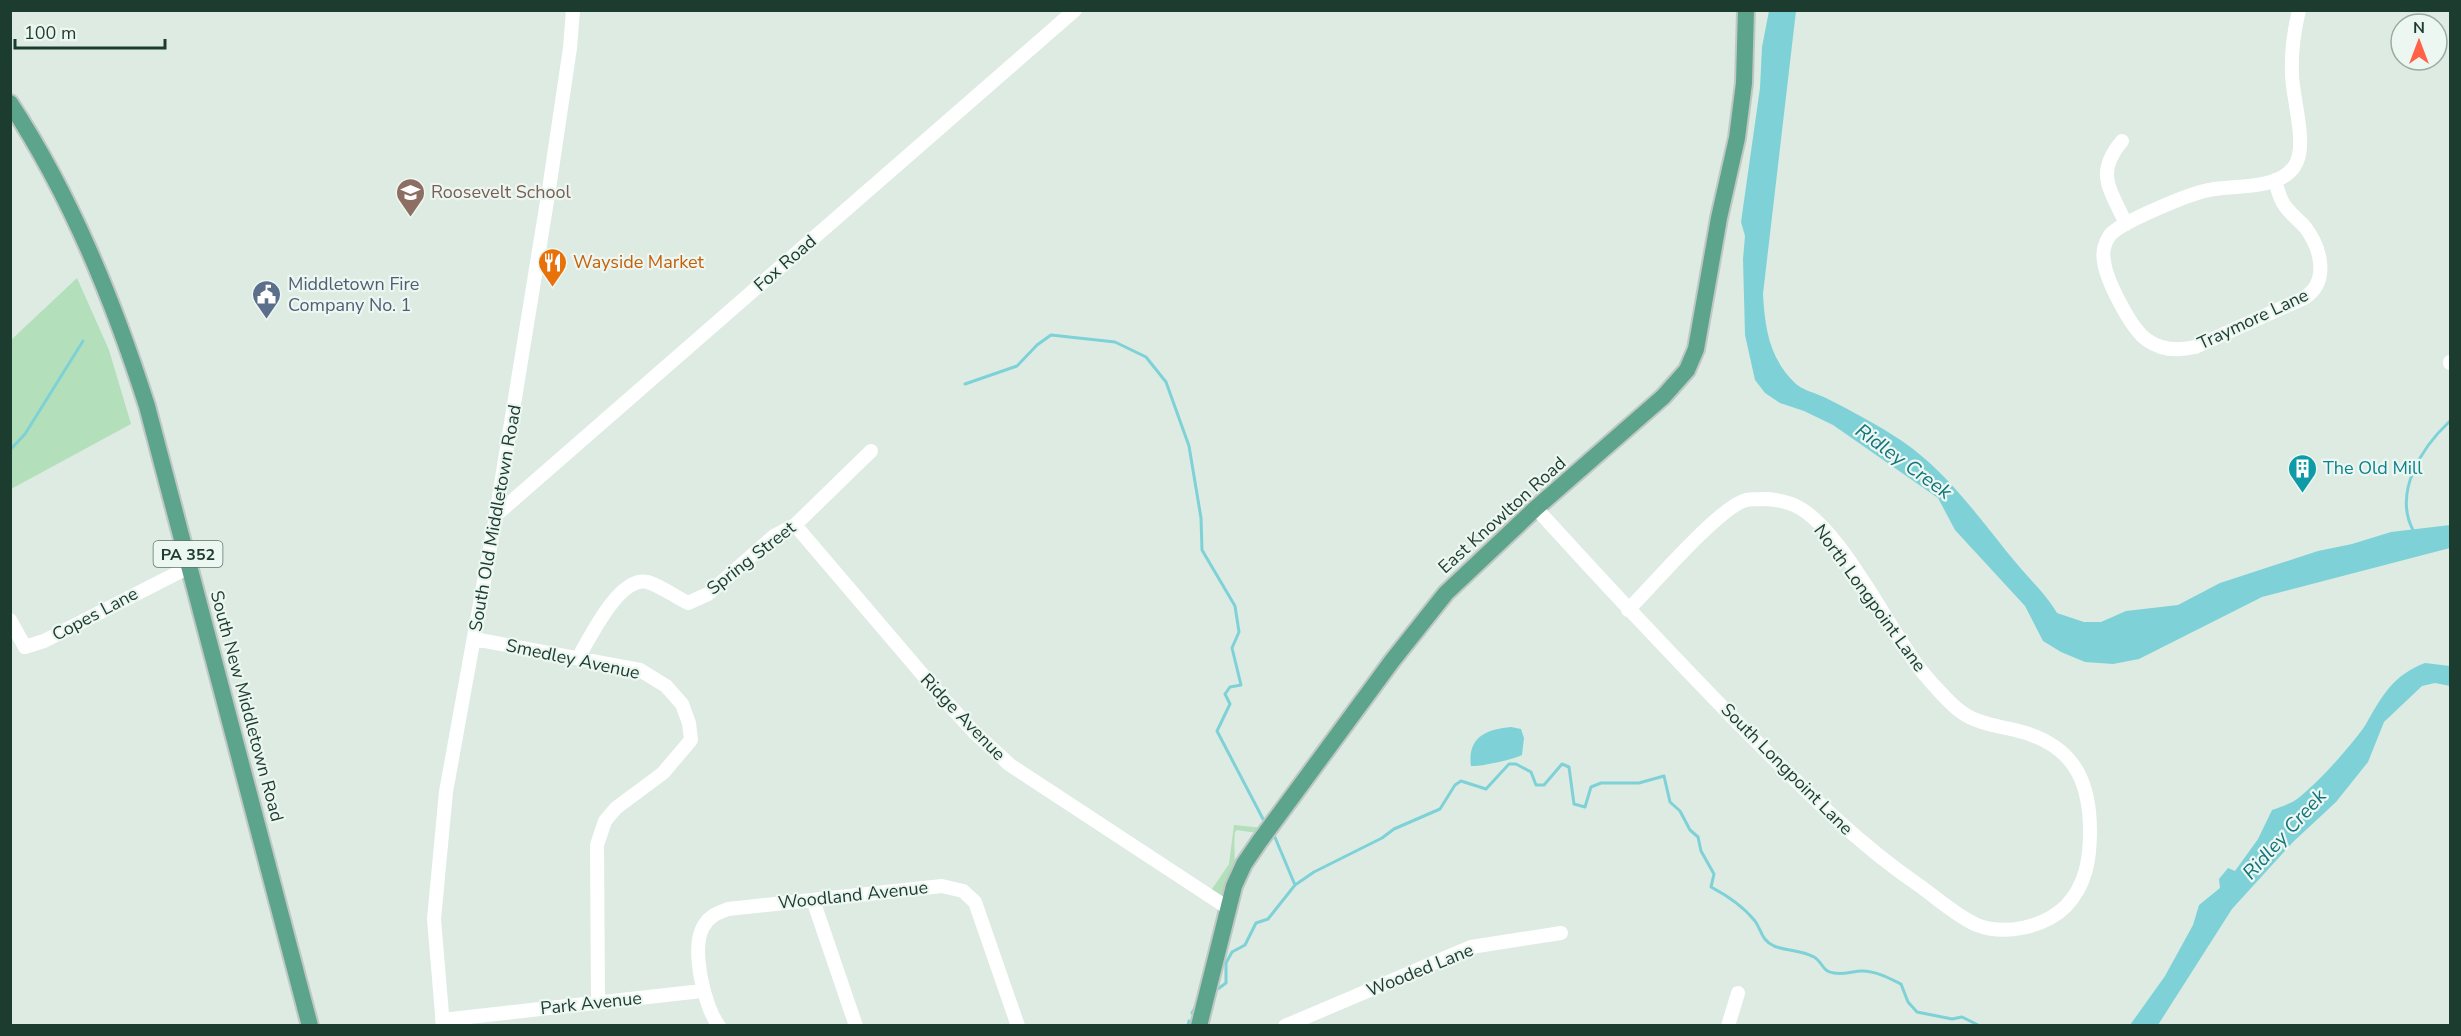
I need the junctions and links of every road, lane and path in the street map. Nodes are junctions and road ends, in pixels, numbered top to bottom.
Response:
1 (573, 10) edge
2 (1075, 10) edge
3 (1746, 10) edge
4 (2298, 10) edge
5 (10, 103) edge
6 (2122, 141) dead end
7 (2275, 180) junction
8 (2126, 224) junction
9 (871, 451) dead end
10 (1536, 508) junction
11 (496, 515) junction
12 (795, 525) junction
13 (191, 566) junction
14 (1628, 610) junction
15 (10, 620) edge
16 (474, 639) junction
17 (578, 658) junction
18 (2079, 890) joint
19 (813, 900) junction
20 (1228, 908) junction
21 (1561, 933) dead end
22 (702, 991) junction
23 (1738, 993) dead end
24 (598, 1002) junction
25 (443, 1023) edge
26 (310, 1026) edge
27 (719, 1026) edge
28 (856, 1026) edge
29 (1018, 1026) edge
30 (1199, 1026) edge
31 (1285, 1026) edge
32 (1728, 1026) edge

1 - 11 street, South Old Middletown Road
2 - 11 street, Fox Road
3 - 10 main road, East Knowlton Road
4 - 7 street
5 - 13 main road, South New Middletown Road / PA 352
6 - 8 street
7 - 8 street, Traymore Lane
7 - 8 street, Traymore Lane
9 - 12 street, Spring Street
10 - 14 street, South Longpoint Lane
10 - 20 main road, East Knowlton Road
11 - 16 street, South Old Middletown Road
12 - 17 street, Spring Street
12 - 20 street, Ridge Avenue
13 - 15 street, Copes Lane
13 - 26 main road, South New Middletown Road / PA 352
14 - 18 street, South Longpoint Lane
14 - 18 street, North Longpoint Lane
16 - 17 street, Smedley Avenue
16 - 25 street, South Old Middletown Road
17 - 24 street, Smedley Avenue
19 - 22 street, Woodland Avenue
19 - 28 street
19 - 29 street, Woodland Avenue
20 - 30 main road, East Knowlton Road
21 - 31 street, Wooded Lane
22 - 24 street, Park Avenue
22 - 27 street
23 - 32 street
24 - 25 street, Park Avenue

